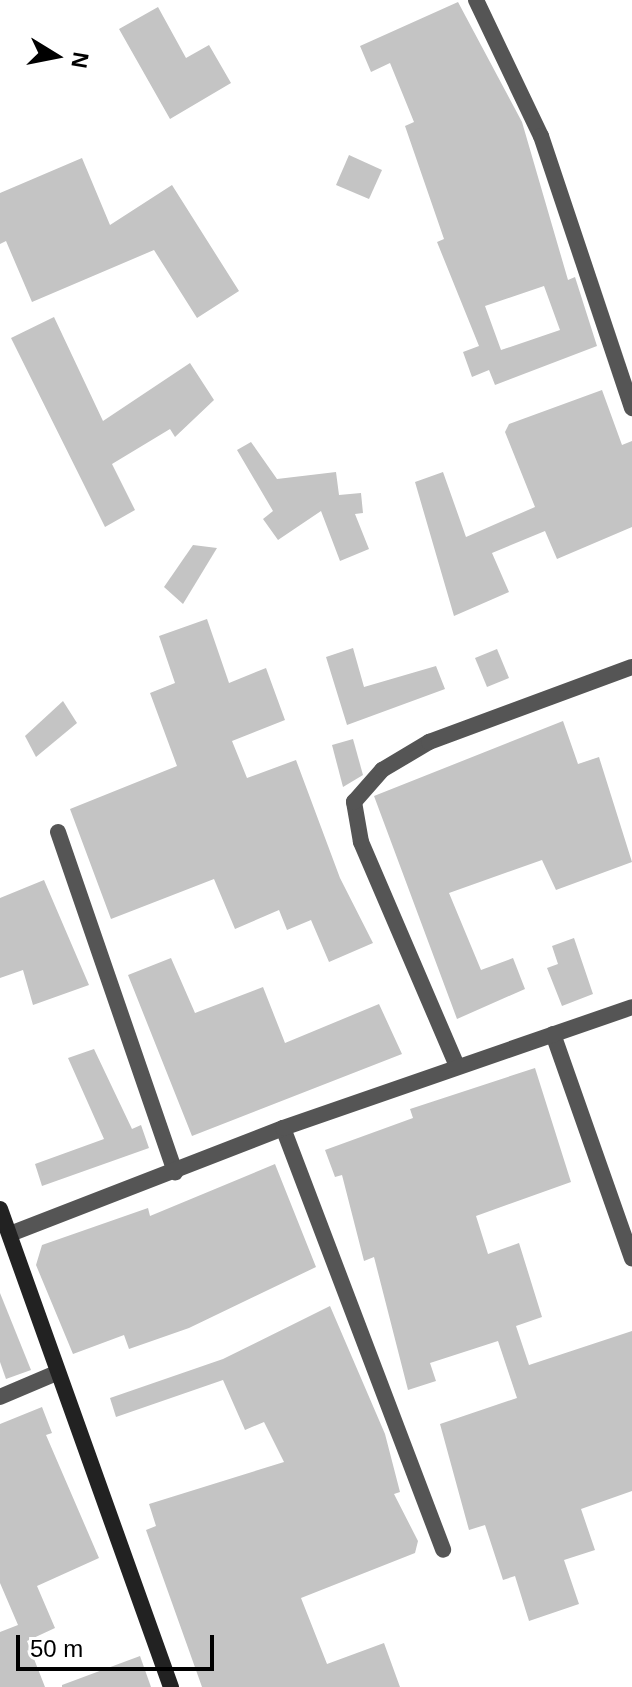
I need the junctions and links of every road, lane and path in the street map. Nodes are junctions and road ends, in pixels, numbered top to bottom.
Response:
1 (476, 0) edge
2 (632, 408) edge
3 (632, 667) edge
4 (58, 832) dead end
5 (632, 1007) edge
6 (553, 1034) junction
7 (457, 1066) junction
8 (283, 1128) junction
9 (175, 1172) junction
10 (0, 1209) edge
11 (10, 1234) junction
12 (632, 1258) edge
13 (54, 1374) junction
14 (0, 1397) edge
15 (443, 1550) dead end
16 (171, 1687) edge

1 - 2 street
3 - 7 street
4 - 9 street
5 - 6 street
6 - 7 street
6 - 12 street
7 - 8 street
8 - 9 street
8 - 15 street
9 - 11 street
10 - 11 main road
11 - 13 main road
13 - 14 street
13 - 16 main road

